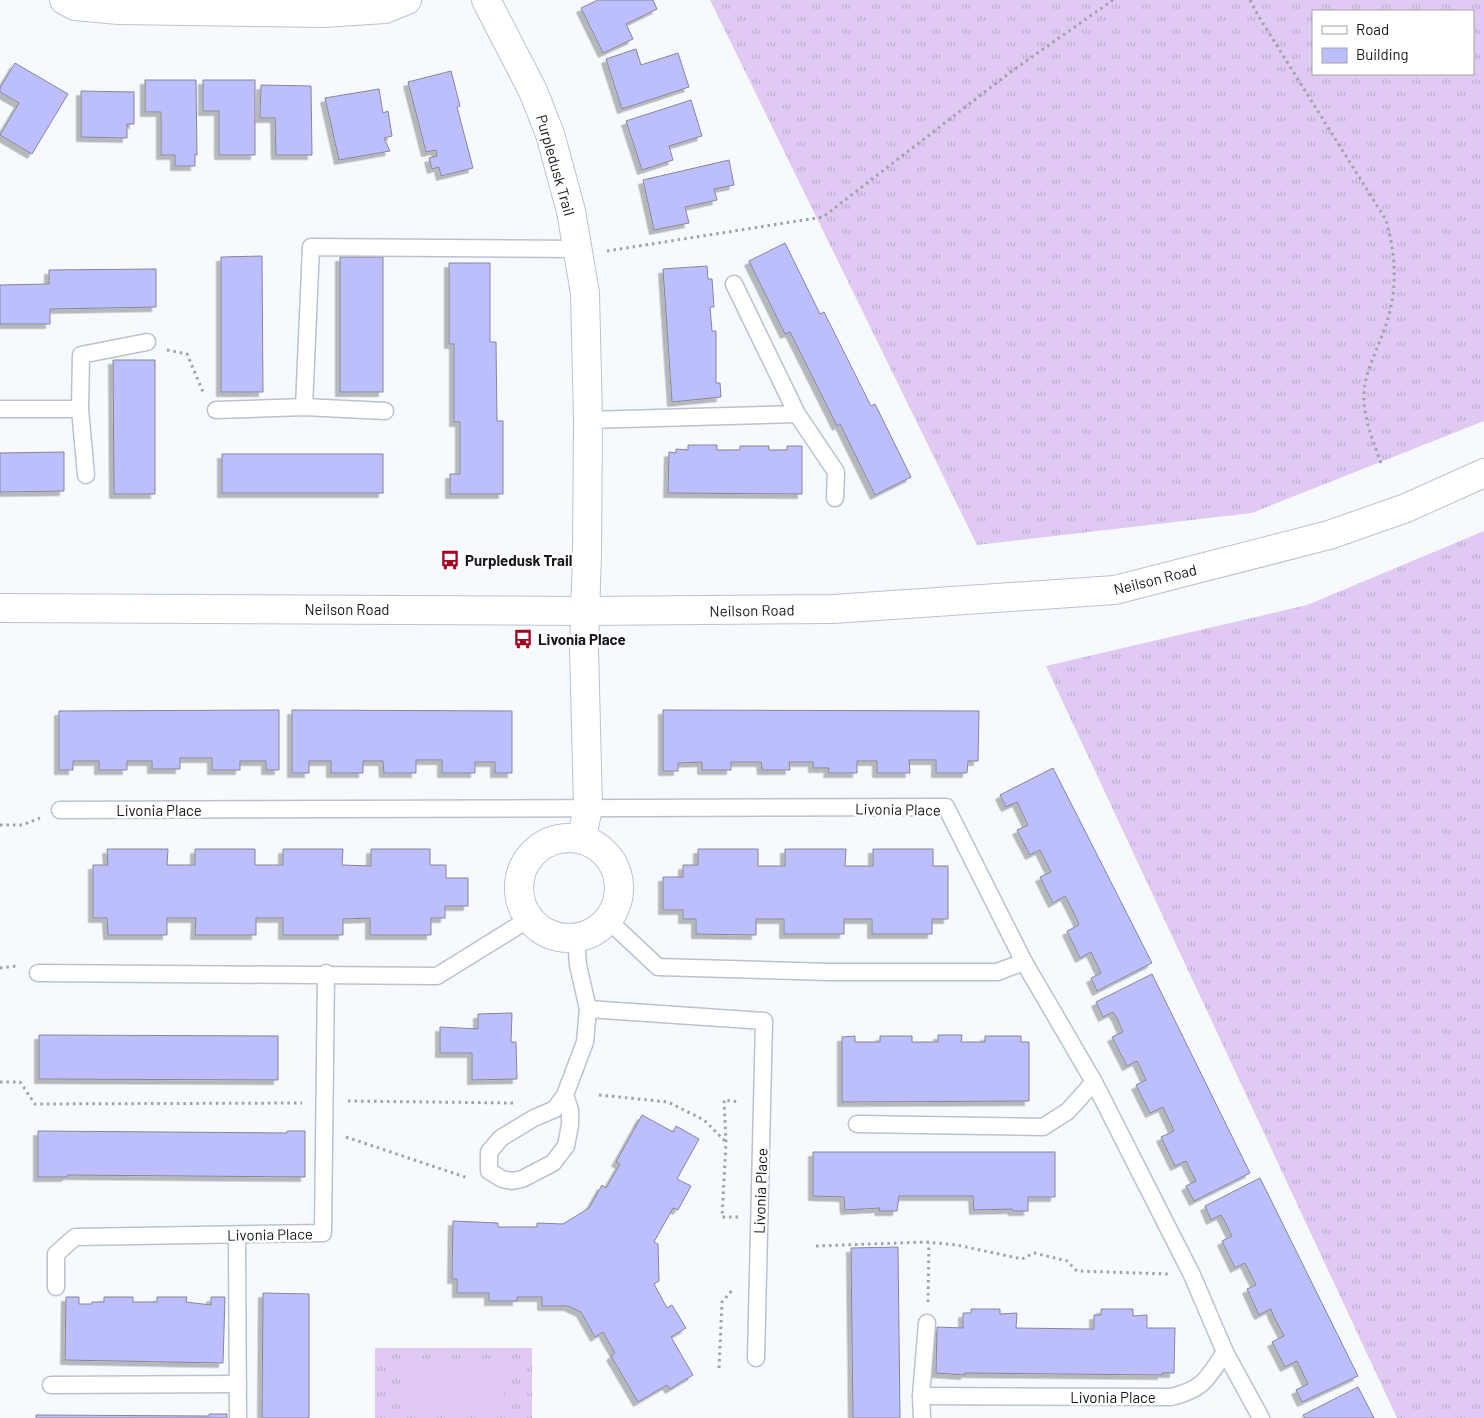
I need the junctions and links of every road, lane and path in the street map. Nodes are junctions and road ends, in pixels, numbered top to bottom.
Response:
1 (64, 0) edge
2 (407, 0) edge
3 (486, 0) edge
4 (1113, 0) edge
5 (1250, 0) edge
6 (579, 254) junction
7 (734, 284) dead end
8 (147, 342) joint
9 (304, 407) junction
10 (0, 409) edge
11 (80, 409) junction
12 (216, 410) joint
13 (385, 411) dead end
14 (797, 414) junction
15 (588, 420) junction
16 (1382, 466) dead end
17 (1484, 473) edge
18 (86, 475) dead end
19 (835, 498) dead end
20 (0, 608) edge
21 (584, 611) junction
22 (588, 807) junction
23 (60, 810) joint
24 (0, 825) edge
25 (582, 838) junction
26 (529, 919) junction
27 (608, 920) junction
28 (576, 938) junction
29 (1024, 962) junction
30 (38, 973) dead end
31 (326, 973) junction
32 (588, 1009) junction
33 (0, 1082) edge
34 (1094, 1082) junction
35 (565, 1095) junction
36 (599, 1095) dead end
37 (324, 1101) junction
38 (517, 1103) dead end
39 (762, 1105) junction
40 (857, 1124) dead end
41 (324, 1128) junction
42 (726, 1142) junction
43 (476, 1180) dead end
44 (760, 1217) junction
45 (238, 1235) junction
46 (929, 1242) junction
47 (816, 1246) dead end
48 (758, 1258) junction
49 (1192, 1275) junction
50 (56, 1287) dead end
51 (927, 1323) joint
52 (1225, 1352) junction
53 (756, 1358) dead end
54 (720, 1368) dead end
55 (238, 1384) junction
56 (51, 1385) dead end
57 (921, 1396) junction
58 (238, 1418) edge
59 (922, 1418) edge
60 (1261, 1418) edge

1 - 2 street
3 - 6 street, Purpledusk Trail
4 - 6 path
5 - 16 path
6 - 9 lane
6 - 15 street, Purpledusk Trail
7 - 14 lane
8 - 11 lane
8 - 12 path
9 - 12 lane
9 - 13 lane
10 - 11 lane
11 - 18 lane
14 - 15 lane
14 - 19 lane
15 - 21 street, Purpledusk Trail
17 - 21 street, Neilson Road
20 - 21 street, Neilson Road
21 - 22 street
22 - 23 lane, Livonia Place
22 - 25 street
22 - 29 lane, Livonia Place
23 - 24 path
25 - 26 street
25 - 27 street
26 - 28 street
26 - 31 lane
27 - 28 street
27 - 29 lane
28 - 32 lane
29 - 34 lane, Livonia Place
30 - 31 lane
31 - 37 lane, Livonia Place
32 - 35 lane
32 - 39 lane, Livonia Place
33 - 37 path
34 - 40 lane
34 - 49 lane, Livonia Place
35 - 35 lane
36 - 42 path
37 - 38 path
37 - 41 lane, Livonia Place
39 - 42 path
39 - 44 lane, Livonia Place
41 - 43 path
41 - 45 lane, Livonia Place
42 - 44 path
44 - 48 lane, Livonia Place
45 - 50 lane, Livonia Place
45 - 55 lane
46 - 47 path
46 - 49 path
46 - 51 path
48 - 53 lane, Livonia Place
48 - 54 path
49 - 52 lane, Livonia Place
51 - 57 lane
52 - 57 lane, Livonia Place
52 - 60 lane, Livonia Place
55 - 56 lane
55 - 58 lane
57 - 59 lane

